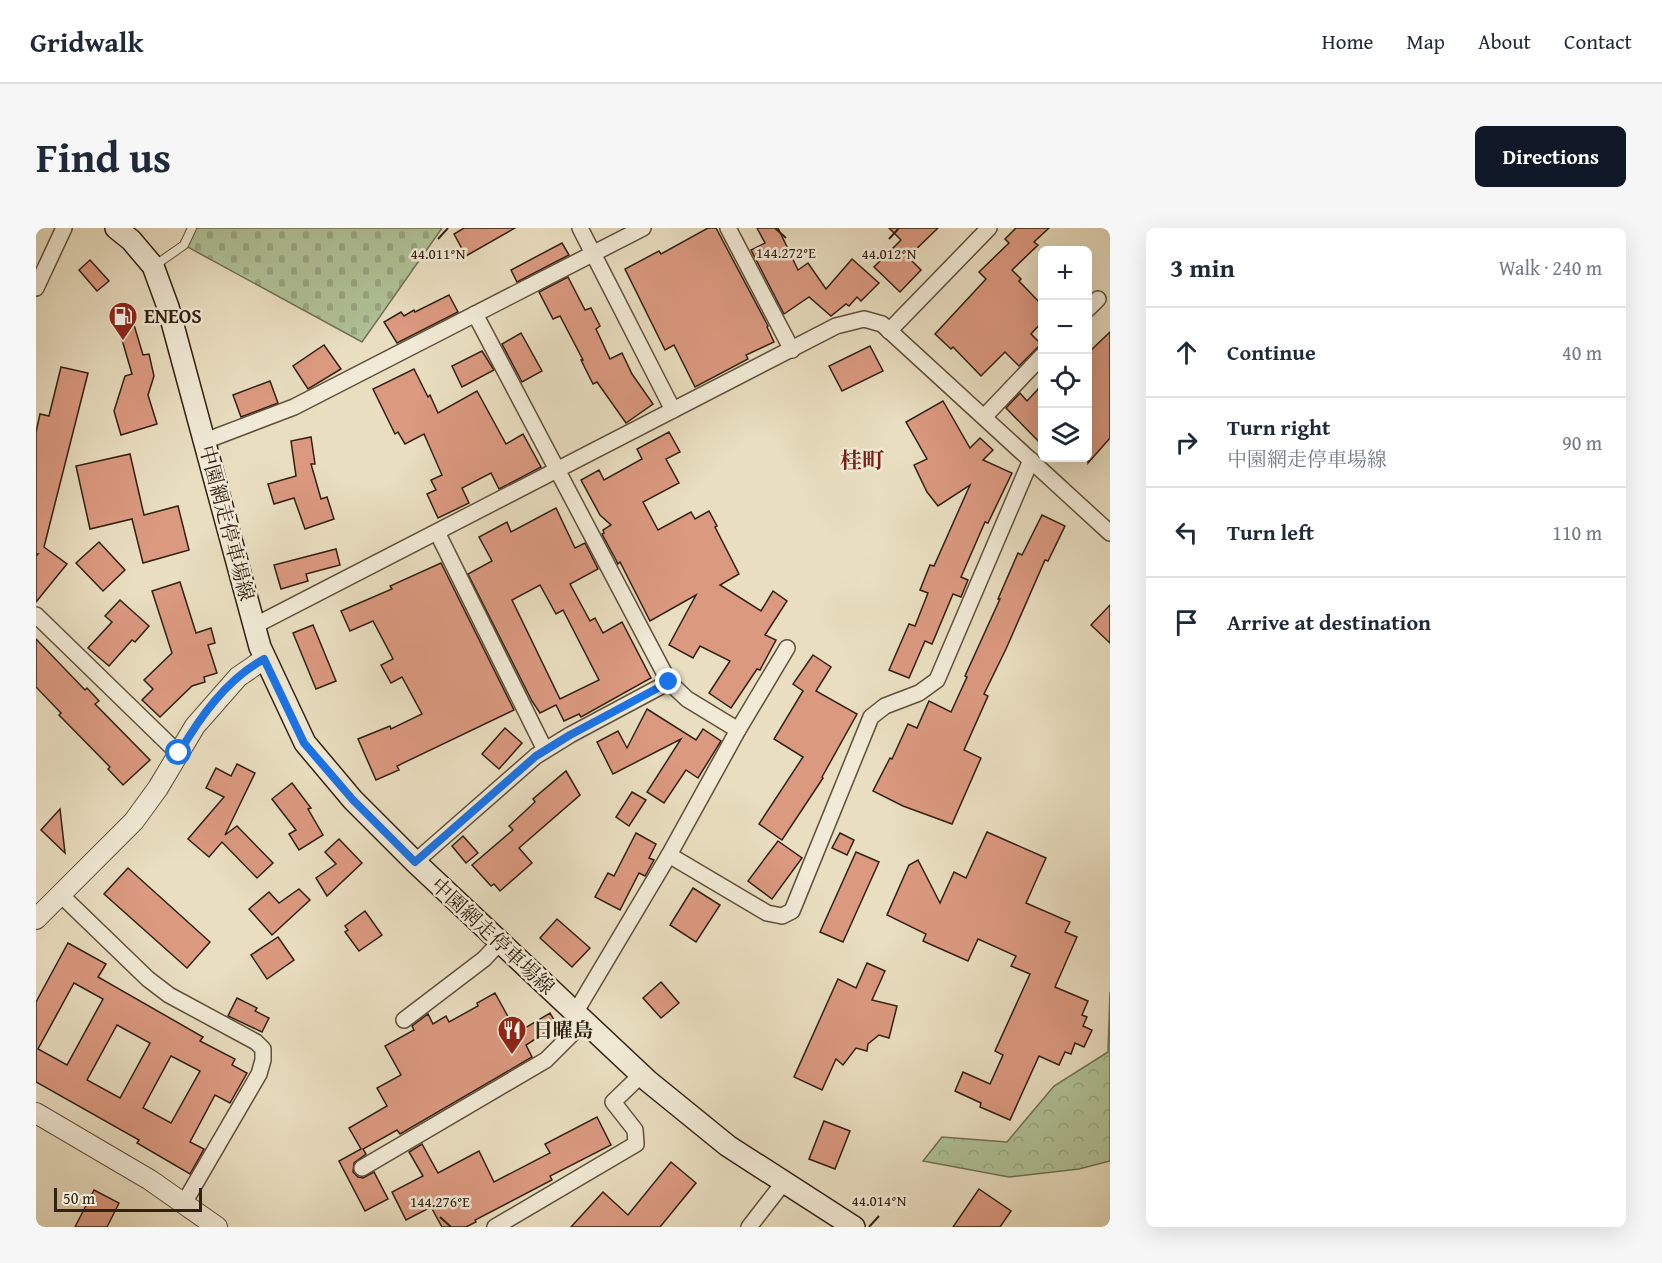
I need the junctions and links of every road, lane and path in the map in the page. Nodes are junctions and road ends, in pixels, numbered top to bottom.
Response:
1 (64, 228) edge
2 (116, 228) edge
3 (192, 228) edge
4 (580, 228) edge
5 (643, 228) edge
6 (728, 228) edge
7 (989, 228) edge
8 (594, 253) junction
9 (153, 266) junction
10 (36, 288) edge
11 (475, 314) junction
12 (889, 331) junction
13 (792, 350) junction
14 (1038, 360) edge
15 (673, 410) junction
16 (984, 417) junction
17 (205, 441) junction
18 (1031, 460) junction
19 (557, 470) junction
20 (437, 532) junction
21 (1110, 533) edge
22 (36, 615) edge
23 (254, 626) junction
24 (787, 648) dead end
25 (264, 659) junction
26 (669, 682) junction
27 (738, 730) junction
28 (545, 750) junction
29 (179, 753) junction
30 (669, 855) junction
31 (415, 862) junction
32 (61, 895) junction
33 (36, 919) edge
34 (500, 942) junction
35 (579, 1017) junction
36 (404, 1020) dead end
37 (642, 1075) junction
38 (36, 1113) edge
39 (362, 1168) dead end
40 (784, 1182) junction
41 (184, 1203) junction
42 (217, 1227) edge
43 (495, 1227) edge
44 (749, 1227) edge
45 (854, 1227) edge

1 - 10 street
2 - 9 main road, 中園網走停車場線
3 - 9 lane
4 - 8 street
5 - 8 street
6 - 13 street
7 - 12 street
8 - 11 street
8 - 15 street
9 - 17 main road, 中園網走停車場線
11 - 17 street
11 - 19 street
12 - 13 street
12 - 16 street
13 - 15 street
14 - 16 street
15 - 19 street
16 - 18 street
17 - 23 main road, 中園網走停車場線
18 - 21 street
18 - 30 street
19 - 20 street
19 - 26 street
20 - 23 street
20 - 28 street
22 - 29 street
23 - 25 main road, 中園網走停車場線
24 - 27 street
25 - 29 street
25 - 31 main road, 中園網走停車場線
26 - 27 street
26 - 28 street
27 - 30 street
28 - 31 street
29 - 32 street
30 - 35 street
31 - 34 main road, 中園網走停車場線
32 - 33 street
32 - 41 street
34 - 35 main road, 中園網走停車場線
34 - 36 street
35 - 37 main road, 中園網走停車場線
35 - 39 street
37 - 40 main road, 中園網走停車場線
37 - 43 street
38 - 41 street
40 - 44 street
40 - 45 main road, 中園網走停車場線
41 - 42 street

